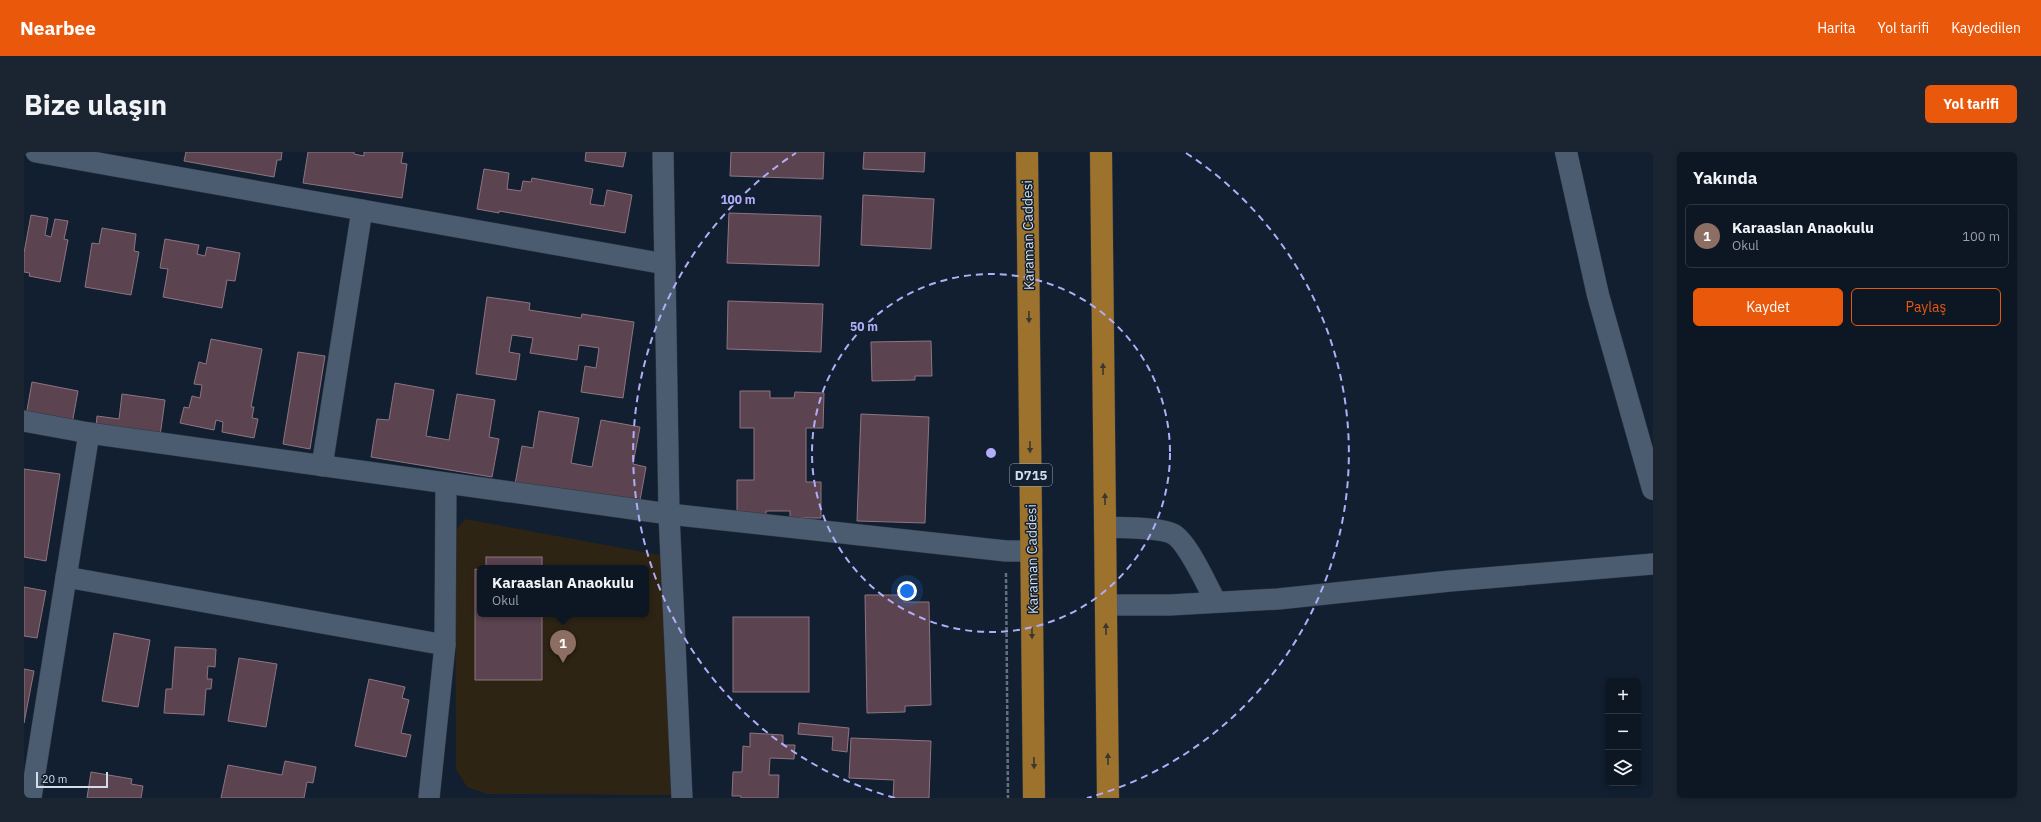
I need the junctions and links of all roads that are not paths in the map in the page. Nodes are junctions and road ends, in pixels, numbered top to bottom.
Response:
1 (36, 152) edge
2 (663, 152) edge
3 (1026, 152) edge
4 (1101, 152) edge
5 (1566, 152) edge
6 (362, 210) junction
7 (665, 264) junction
8 (24, 420) edge
9 (89, 433) junction
10 (322, 466) junction
11 (446, 484) junction
12 (1653, 489) edge
13 (669, 514) junction
14 (1105, 527) junction
15 (1032, 551) junction
16 (1653, 564) edge
17 (66, 577) junction
18 (1216, 602) junction
19 (1106, 605) junction
20 (444, 645) junction
21 (31, 798) edge
22 (429, 798) edge
23 (682, 798) edge
24 (1034, 798) edge
25 (1108, 798) edge

1 - 6 street
2 - 7 street
3 -> 15 highway, Karaman Caddesi / D715
14 -> 4 highway
5 - 12 street
6 - 7 street
6 - 10 street
7 - 13 street
8 - 9 street
9 - 10 street
9 - 17 street
10 - 11 street
11 - 13 street
11 - 20 street
13 - 15 street
13 - 23 street
14 - 18 street
14 - 19 highway
15 -> 24 highway, Karaman Caddesi / D715
16 - 18 street
17 - 20 street
17 - 21 street
18 - 19 street
25 -> 19 highway
20 - 22 street

